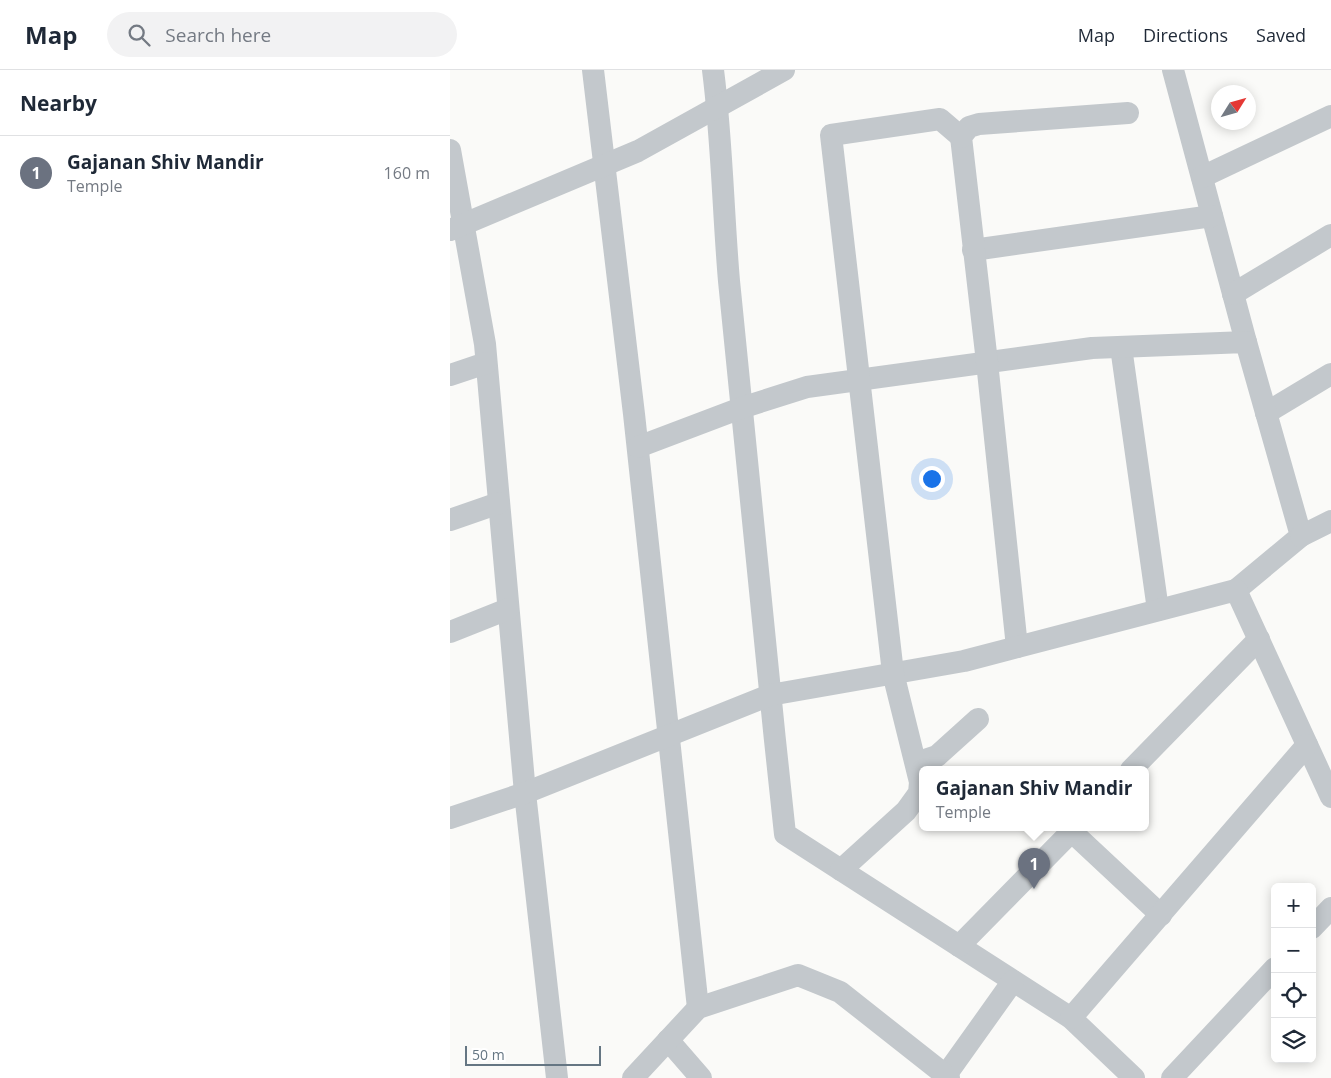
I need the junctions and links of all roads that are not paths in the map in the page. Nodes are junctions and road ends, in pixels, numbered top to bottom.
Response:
1 (593, 70) edge
2 (712, 70) edge
3 (784, 70) edge
4 (1174, 70) edge
5 (718, 108) junction
6 (1128, 113) dead end
7 (1331, 116) edge
8 (960, 137) junction
9 (450, 150) edge
10 (604, 165) junction
11 (1202, 177) junction
12 (1212, 216) junction
13 (456, 227) edge
14 (1331, 235) edge
15 (973, 250) junction
16 (1233, 294) junction
17 (1246, 342) junction
18 (1121, 347) junction
19 (987, 362) junction
20 (486, 363) junction
21 (1331, 374) edge
22 (450, 375) edge
23 (859, 380) junction
24 (742, 408) junction
25 (1266, 413) junction
26 (638, 447) junction
27 (499, 503) junction
28 (450, 520) edge
29 (1331, 521) edge
30 (1301, 536) junction
31 (1236, 590) junction
32 (508, 609) junction
33 (1158, 610) junction
34 (450, 632) edge
35 (1259, 639) junction
36 (1017, 647) junction
37 (893, 674) junction
38 (770, 695) junction
39 (978, 719) dead end
40 (668, 735) junction
41 (1307, 745) junction
42 (922, 766) edge
43 (1135, 766) edge
44 (919, 778) edge
45 (525, 793) junction
46 (919, 793) edge
47 (1331, 797) edge
48 (450, 818) edge
49 (1072, 831) edge
50 (1074, 831) edge
51 (841, 870) junction
52 (1331, 908) edge
53 (1161, 915) junction
54 (1316, 924) edge
55 (959, 946) junction
56 (1271, 972) edge
57 (1014, 981) junction
58 (698, 1008) junction
59 (1071, 1018) junction
60 (668, 1040) junction
61 (947, 1077) edge
62 (557, 1078) edge
63 (633, 1078) edge
64 (701, 1078) edge
65 (1134, 1078) edge
66 (1172, 1078) edge

1 - 10 street
2 - 5 street
3 - 5 street
4 - 11 street
5 - 10 street
5 - 24 street
6 - 8 street
7 - 11 street
8 - 15 street
8 - 23 street
9 - 13 street
10 - 13 street
10 - 26 street
11 - 12 street
12 - 15 street
12 - 16 street
13 - 20 street
14 - 16 street
15 - 19 street
16 - 17 street
17 - 18 street
17 - 25 street
18 - 19 street
18 - 33 street
19 - 23 street
19 - 36 street
20 - 22 street
20 - 27 street
21 - 25 street
23 - 24 street
23 - 37 street
24 - 26 street
24 - 38 street
25 - 30 street
26 - 40 street
27 - 28 street
27 - 32 street
29 - 30 street
30 - 31 street
31 - 33 street
31 - 35 street
32 - 34 street
32 - 45 street
33 - 36 street
35 - 41 street
35 - 43 street
36 - 37 street
37 - 38 street
37 - 44 street
38 - 40 street
38 - 51 street
39 - 42 street
40 - 45 street
40 - 58 street
41 - 47 street
41 - 53 street
45 - 48 street
45 - 62 street
46 - 51 street
49 - 55 street
50 - 53 street
51 - 55 street
52 - 54 street
53 - 59 street
55 - 57 street
56 - 66 street
57 - 59 street
57 - 61 street
58 - 60 street
58 - 61 street
59 - 65 street
60 - 63 street
60 - 64 street

